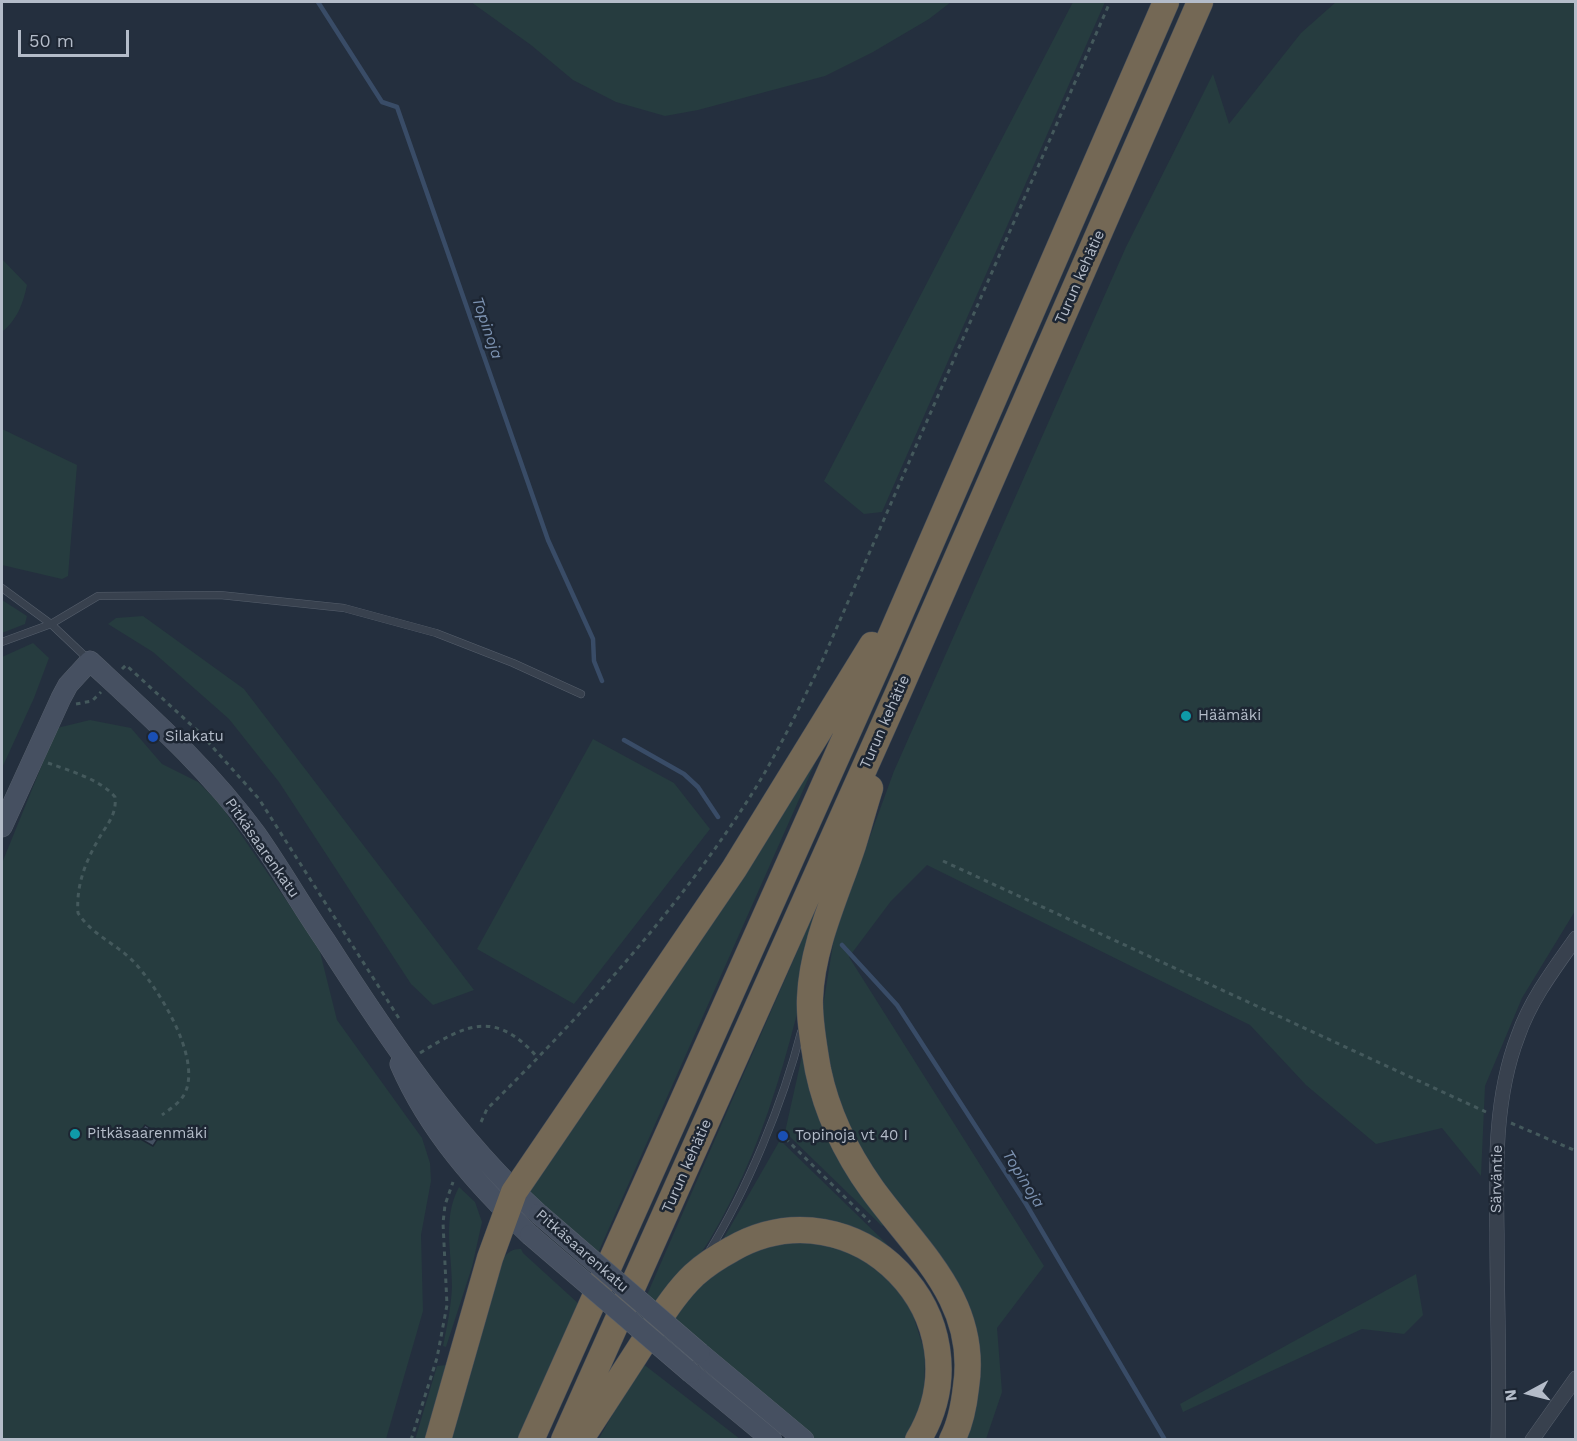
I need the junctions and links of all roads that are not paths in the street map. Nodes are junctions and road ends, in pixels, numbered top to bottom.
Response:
1 (1166, 2) edge
2 (1200, 2) edge
3 (925, 554) junction
4 (2, 588) edge
5 (51, 624) junction
6 (909, 629) junction
7 (2, 642) edge
8 (90, 661) junction
9 (898, 693) junction
10 (581, 694) dead end
11 (2, 827) edge
12 (1575, 938) edge
13 (810, 998) junction
14 (510, 1202) junction
15 (694, 1275) junction
16 (1575, 1378) edge
17 (438, 1440) edge
18 (531, 1440) edge
19 (564, 1440) edge
20 (580, 1440) edge
21 (772, 1440) edge
22 (804, 1440) edge
23 (918, 1440) edge
24 (952, 1440) edge
25 (1498, 1440) edge
26 (1532, 1440) edge

1 - 3 highway, Turun kehätie
2 - 6 highway, Turun kehätie
3 - 6 highway, Turun kehätie
3 - 14 highway
4 - 5 lane, Pitkäsaarenkatu
5 - 7 lane
5 - 8 lane, Pitkäsaarenkatu
5 - 10 lane
6 - 9 highway, Turun kehätie
6 - 18 highway, Turun kehätie
8 - 11 street
8 - 14 street, Pitkäsaarenkatu
9 - 13 highway
9 - 19 highway, Turun kehätie
12 - 25 street, Särväntie
13 - 15 lane
13 - 24 highway
14 - 17 highway
14 - 21 street, Pitkäsaarenkatu, bridge
14 - 22 street, Pitkäsaarenkatu, bridge
15 - 20 highway
15 - 23 highway
16 - 26 street

